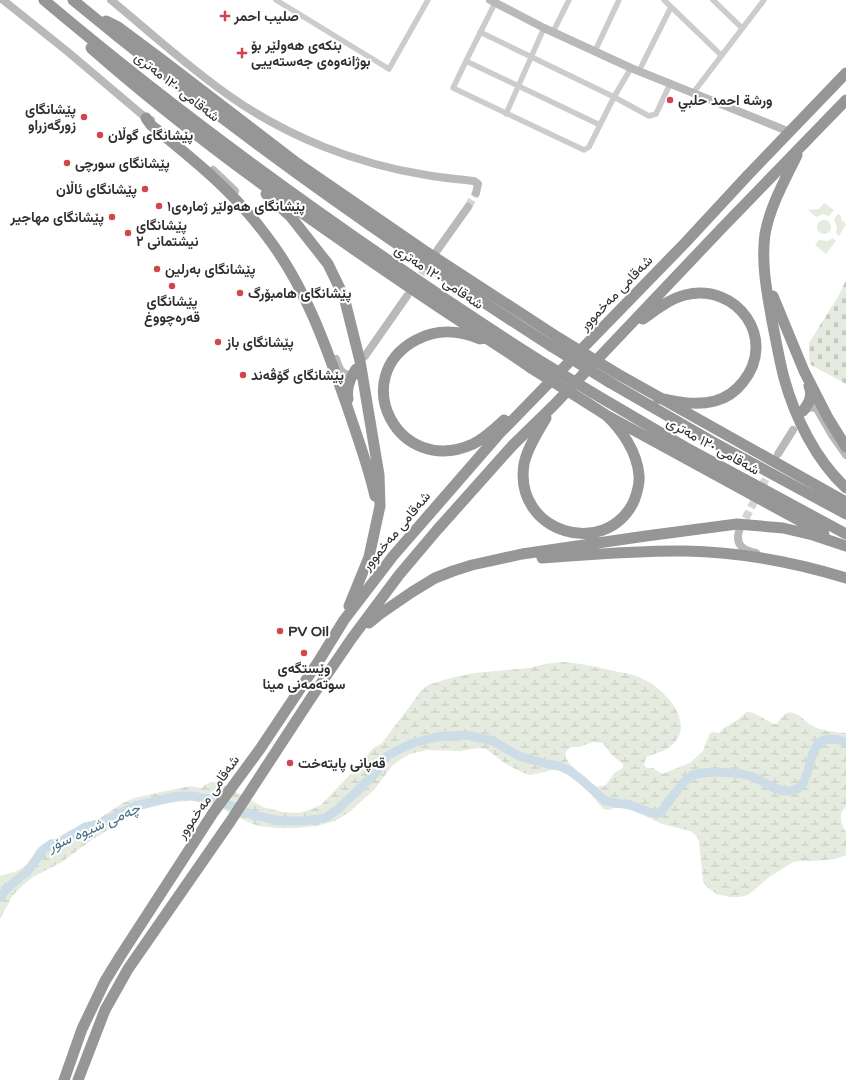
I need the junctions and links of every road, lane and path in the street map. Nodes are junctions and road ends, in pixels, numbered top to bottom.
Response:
1 (3, 0) edge
2 (44, 0) edge
3 (73, 0) edge
4 (111, 0) edge
5 (276, 0) edge
6 (428, 0) edge
7 (568, 0) edge
8 (619, 0) edge
9 (664, 0) edge
10 (713, 0) edge
11 (494, 1) edge
12 (762, 1) edge
13 (671, 7) junction
14 (61, 15) junction
15 (141, 25) junction
16 (544, 28) junction
17 (742, 28) junction
18 (480, 32) junction
19 (553, 32) junction
20 (595, 51) junction
21 (721, 56) junction
22 (531, 57) junction
23 (466, 61) junction
24 (635, 70) junction
25 (846, 74) edge
26 (670, 84) junction
27 (519, 86) junction
28 (693, 93) junction
29 (614, 97) junction
30 (846, 100) edge
31 (506, 114) junction
32 (146, 118) junction
33 (600, 125) junction
34 (790, 132) junction
35 (801, 146) junction
36 (214, 149) junction
37 (478, 176) dead end
38 (476, 193) dead end
39 (468, 207) tunnel mouth
40 (436, 252) tunnel mouth
41 (764, 263) junction
42 (407, 296) dead end
43 (629, 328) junction
44 (502, 347) junction
45 (365, 356) dead end
46 (534, 363) junction
47 (356, 369) joint
48 (804, 371) junction
49 (612, 377) junction
50 (658, 398) junction
51 (531, 402) junction
52 (553, 406) junction
53 (804, 411) joint
54 (606, 415) junction
55 (351, 419) junction
56 (793, 430) dead end
57 (500, 434) junction
58 (513, 445) junction
59 (846, 447) edge
60 (778, 454) tunnel mouth
61 (846, 455) edge
62 (846, 488) edge
63 (846, 502) edge
64 (846, 514) edge
65 (377, 522) junction
66 (739, 532) tunnel mouth
67 (846, 534) edge
68 (846, 546) edge
69 (501, 559) junction
70 (846, 573) edge
71 (846, 578) edge
72 (344, 620) junction
73 (352, 638) junction
74 (66, 1077) edge
75 (79, 1079) edge

1 - 32 street
2 - 14 highway, شەقامی ١٢٠ مەتری
3 - 49 highway, شەقامی ١٢٠ مەتری, bridge
4 - 15 street
5 - 6 street
7 - 19 street
8 - 20 street
9 - 13 street
10 - 17 street
11 - 16 street
11 - 18 street
12 - 17 street
13 - 21 street
13 - 24 street
14 - 36 highway
14 - 46 highway, شەقامی ١٢٠ مەتری
15 - 37 street
15 - 38 street
16 - 19 street
16 - 22 street
17 - 21 street
18 - 22 street
18 - 23 street
19 - 20 street
20 - 24 street
21 - 28 street
22 - 27 street
22 - 29 street
23 - 27 street
23 - 31 street
24 - 26 street
24 - 29 street
25 - 34 highway, شەقامی مەخموور
26 - 28 street
26 - 29 street
27 - 31 street
27 - 33 street
28 - 34 street
29 - 33 street
30 - 35 highway
31 - 33 street
32 - 47 street
32 - 55 highway
34 - 51 highway, شەقامی مەخموور
35 - 41 highway
35 - 43 highway
36 - 44 highway
36 - 65 highway
39 - 40 street
41 - 48 highway
41 - 62 highway
42 - 45 street
43 - 50 highway
43 - 52 highway
44 - 46 highway
44 - 51 highway
46 - 54 highway, bridge
46 - 67 highway, شەقامی ١٢٠ مەتری, bridge
47 - 55 highway
48 - 53 highway
48 - 59 highway
49 - 50 highway
49 - 64 highway, شەقامی ١٢٠ مەتری
50 - 63 highway
51 - 57 highway, شەقامی مەخموور
52 - 54 highway
52 - 58 highway
53 - 61 street
54 - 68 highway
55 - 65 highway
56 - 60 street
57 - 58 highway
57 - 72 highway, شەقامی مەخموور
58 - 73 highway
65 - 72 highway
66 - 70 street
68 - 69 highway
69 - 71 highway
69 - 73 highway
72 - 74 highway, شەقامی مەخموور
73 - 75 highway
74 - 75 highway

